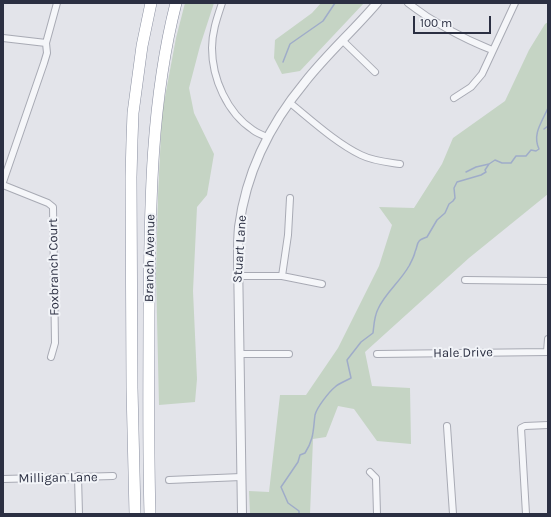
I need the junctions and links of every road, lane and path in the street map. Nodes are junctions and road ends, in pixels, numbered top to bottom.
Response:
1 (57, 3) edge
2 (151, 3) edge
3 (176, 3) edge
4 (222, 3) edge
5 (377, 3) edge
6 (408, 3) edge
7 (515, 3) edge
8 (3, 38) edge
9 (343, 41) junction
10 (46, 43) junction
11 (492, 50) junction
12 (375, 72) dead end
13 (454, 98) dead end
14 (289, 102) junction
15 (267, 137) junction
16 (400, 164) dead end
17 (3, 183) edge
18 (290, 198) dead end
19 (238, 276) junction
20 (282, 276) junction
21 (465, 280) dead end
22 (548, 281) edge
23 (322, 284) dead end
24 (548, 339) edge
25 (548, 352) edge
26 (239, 354) junction
27 (289, 354) dead end
28 (377, 354) dead end
29 (51, 357) dead end
30 (548, 425) edge
31 (447, 426) dead end
32 (370, 472) dead end
33 (78, 476) junction
34 (113, 476) dead end
35 (242, 477) junction
36 (3, 479) edge
37 (169, 480) dead end
38 (79, 514) edge
39 (135, 514) edge
40 (150, 514) edge
41 (242, 514) edge
42 (377, 514) edge
43 (453, 514) edge
44 (526, 514) edge

1 - 10 street
2 - 39 highway, Branch Avenue
3 - 40 highway, Branch Avenue
4 - 15 street
5 - 9 street, Stuart Lane
6 - 11 street
7 - 11 street
8 - 10 street
9 - 12 street
9 - 14 street, Stuart Lane
10 - 17 street
11 - 13 street
14 - 15 street, Stuart Lane
14 - 16 street
15 - 19 street, Stuart Lane
17 - 29 street, Foxbranch Court
18 - 20 street
19 - 20 street
19 - 26 street, Stuart Lane
20 - 23 street
21 - 22 street
24 - 25 street
25 - 28 street, Hale Drive
26 - 27 street
26 - 35 street, Stuart Lane
30 - 44 street
31 - 43 street
32 - 42 street
33 - 34 street, Milligan Lane
33 - 36 street, Milligan Lane
33 - 38 street
35 - 37 street
35 - 41 street, Stuart Lane

